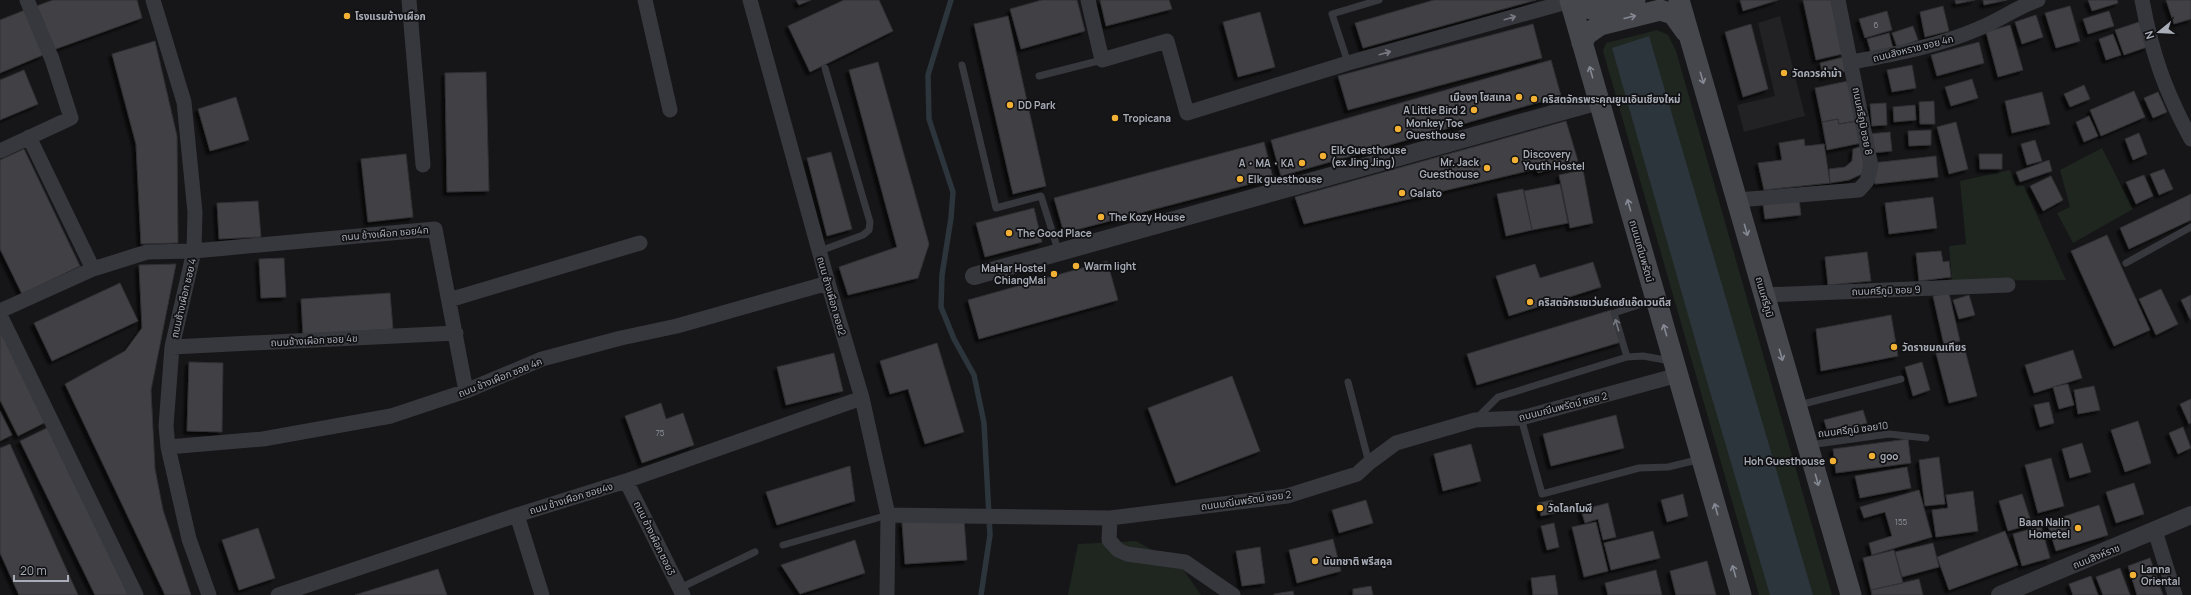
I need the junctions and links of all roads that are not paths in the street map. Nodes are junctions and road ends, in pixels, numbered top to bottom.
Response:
1 (27, 0) edge
2 (153, 0) edge
3 (409, 0) edge
4 (645, 0) edge
5 (750, 0) edge
6 (1088, 0) edge
7 (1379, 0) edge
8 (1572, 0) edge
9 (1634, 0) edge
10 (1680, 0) edge
11 (1838, 0) edge
12 (2038, 0) edge
13 (2142, 0) edge
14 (1597, 18) junction
15 (1582, 43) junction
16 (1692, 45) junction
17 (1102, 60) junction
18 (1852, 62) junction
19 (1348, 63) junction
20 (962, 65) dead end
21 (825, 68) dead end
22 (1039, 76) dead end
23 (1599, 101) junction
24 (670, 110) dead end
25 (29, 137) junction
26 (2191, 139) edge
27 (0, 150) edge
28 (423, 165) dead end
29 (1737, 200) junction
30 (2191, 227) edge
31 (640, 243) dead end
32 (194, 251) junction
33 (820, 251) junction
34 (1059, 253) junction
35 (2126, 263) dead end
36 (93, 269) junction
37 (974, 276) dead end
38 (828, 284) junction
39 (2008, 286) dead end
40 (1764, 295) junction
41 (449, 300) junction
42 (1656, 300) junction
43 (0, 311) edge
44 (0, 315) edge
45 (456, 333) junction
46 (172, 347) junction
47 (1627, 357) junction
48 (1676, 368) junction
49 (1901, 379) dead end
50 (1348, 382) dead end
51 (466, 391) junction
52 (862, 398) junction
53 (1796, 406) junction
54 (1521, 418) junction
55 (1475, 420) junction
56 (1926, 438) dead end
57 (1807, 445) junction
58 (168, 447) junction
59 (1702, 459) junction
60 (1369, 462) junction
61 (626, 481) junction
62 (516, 515) junction
63 (888, 515) junction
64 (2191, 515) edge
65 (1110, 518) junction
66 (2155, 531) junction
67 (783, 546) dead end
68 (755, 552) dead end
69 (681, 592) edge
70 (136, 595) edge
71 (209, 595) edge
72 (278, 595) edge
73 (542, 595) edge
74 (887, 595) edge
75 (1233, 595) edge
76 (1741, 595) edge
77 (1851, 595) edge
78 (2000, 595) edge
79 (2175, 595) edge

1 - 25 street
2 - 32 street, ถนนช้างเผือก ซอย 4
3 - 28 street
4 - 24 street
5 - 33 street, ถนน ช้างเผือก ซอย2
6 - 17 street
7 - 19 lane
8 - 14 main road
8 - 15 main road, ถนนมณีนพรัตน์
19 -> 8 street
9 - 14 main road
10 - 16 main road, ถนนศรีภูมิ
11 - 18 street, ถนนศรีภูมิ ซอย 8
12 - 18 street, ถนนสิงหราช ซอย 4ก
13 - 26 street
14 - 15 main road
14 -> 16 main road
23 -> 15 main road, ถนนมณีนพรัตน์
16 -> 29 main road, ถนนศรีภูมิ
17 - 19 street
17 - 22 lane
18 - 29 street, ถนนศรีภูมิ ซอย 8
20 - 34 lane
21 - 33 lane
23 - 34 street
42 -> 23 main road, ถนนมณีนพรัตน์
25 - 27 street
25 - 36 street
29 -> 40 main road, ถนนศรีภูมิ
30 - 35 lane
31 - 41 street
32 - 36 street
32 - 41 street, ถนน ช้างเผือก ซอย4ก
32 - 46 street, ถนนช้างเผือก ซอย 4
33 - 38 street, ถนน ช้างเผือก ซอย2
34 - 37 street
36 - 43 street
38 - 51 street, ถนน ช้างเผือก ซอย 4ค
38 - 52 street, ถนน ช้างเผือก ซอย2
39 - 40 street, ถนนศรีภูมิ ซอย 9
40 -> 53 main road, ถนนศรีภูมิ
41 - 45 street, ถนน ช้างเผือก ซอย4ก
47 -> 42 lane
48 -> 42 main road, ถนนมณีนพรัตน์
44 - 70 street
45 - 46 street, ถนนช้างเผือก ซอย 4ข
45 - 51 street, ถนน ช้างเผือก ซอย4ก
46 - 58 street, ถนนช้างเผือก ซอย 4
47 - 48 lane
47 - 55 lane
48 - 54 street, ถนนมณีนพรัตน์ ซอย 2
48 - 59 main road, ถนนมณีนพรัตน์
49 - 53 lane
50 - 60 lane
51 - 58 street, ถนน ช้างเผือก ซอย 4ค
52 - 61 street, ถนน ช้างเผือก ซอย4ง
52 - 63 street, ถนน ช้างเผือก ซอย2
53 - 57 main road, ถนนศรีภูมิ
54 - 55 street, ถนนมณีนพรัตน์ ซอย 2
54 - 59 lane
55 - 60 street, ถนนมณีนพรัตน์ ซอย 2
56 - 57 lane, ถนนศรีภูมิ ซอย10
57 -> 77 main road, ถนนศรีภูมิ
58 - 71 street, ถนนช้างเผือก ซอย 4
76 -> 59 main road, ถนนมณีนพรัตน์
60 - 65 street, ถนนมณีนพรัตน์ ซอย 2
61 - 62 street, ถนน ช้างเผือก ซอย4ง
61 - 69 street, ถนน ช้างเผือก ซอย3
62 - 72 street, ถนน ช้างเผือก ซอย4ง
62 - 73 street
63 - 65 street, ถนนมณีนพรัตน์ ซอย 2
63 - 67 lane
63 - 74 street, ถนน ช้างเผือก ซอย2
64 - 66 street, ถนนสิงห์ราช
65 - 75 street
66 - 78 street, ถนนสิงห์ราช
66 - 79 street
68 - 69 lane

